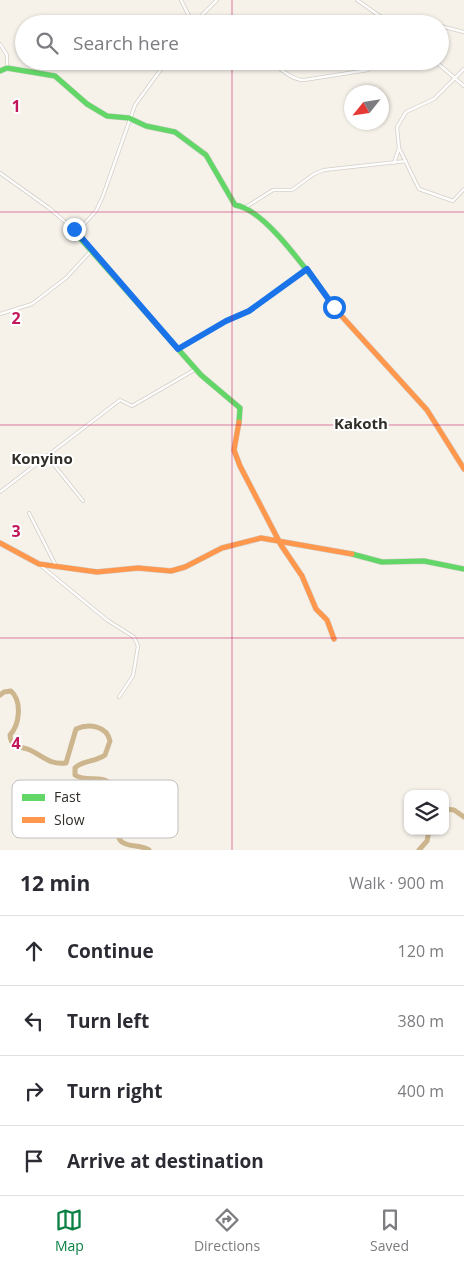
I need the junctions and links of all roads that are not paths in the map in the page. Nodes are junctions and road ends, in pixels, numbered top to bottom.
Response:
1 (181, 0) edge
2 (217, 0) edge
3 (356, 0) edge
4 (188, 15) edge
5 (202, 15) edge
6 (378, 15) edge
7 (449, 28) edge
8 (464, 32) edge
9 (0, 44) edge
10 (7, 68) junction
11 (15, 69) edge
12 (464, 69) edge
13 (0, 70) edge
14 (19, 70) edge
15 (160, 70) edge
16 (282, 70) edge
17 (368, 70) edge
18 (445, 70) edge
19 (455, 79) junction
20 (464, 86) edge
21 (129, 118) junction
22 (400, 148) junction
23 (406, 161) junction
24 (394, 163) junction
25 (0, 173) edge
26 (464, 189) edge
27 (246, 207) junction
28 (77, 232) junction
29 (92, 250) junction
30 (307, 269) junction
31 (0, 314) edge
32 (178, 349) junction
33 (196, 369) junction
34 (47, 456) junction
35 (464, 469) edge
36 (0, 492) edge
37 (83, 501) dead end
38 (29, 513) dead end
39 (279, 540) junction
40 (0, 543) edge
41 (39, 564) junction
42 (56, 566) junction
43 (464, 569) edge
44 (334, 638) dead end
45 (119, 697) dead end

1 - 4 street
2 - 5 street
3 - 6 street
7 - 8 street
9 - 10 street
10 - 11 street
10 - 13 street
12 - 19 street
14 - 21 street
15 - 21 street
16 - 17 street
18 - 19 street
19 - 20 street
19 - 22 street
21 - 27 street
21 - 28 street
22 - 23 street
22 - 24 street
23 - 24 street
23 - 26 street
24 - 27 street
25 - 28 street
27 - 30 street
28 - 29 street
29 - 31 street
29 - 32 street
30 - 32 street
30 - 35 street
32 - 33 street
33 - 34 street
33 - 39 street
34 - 36 street
34 - 37 street
38 - 42 street
39 - 42 street
39 - 43 street
39 - 44 street
40 - 41 street
41 - 42 street
41 - 45 street

